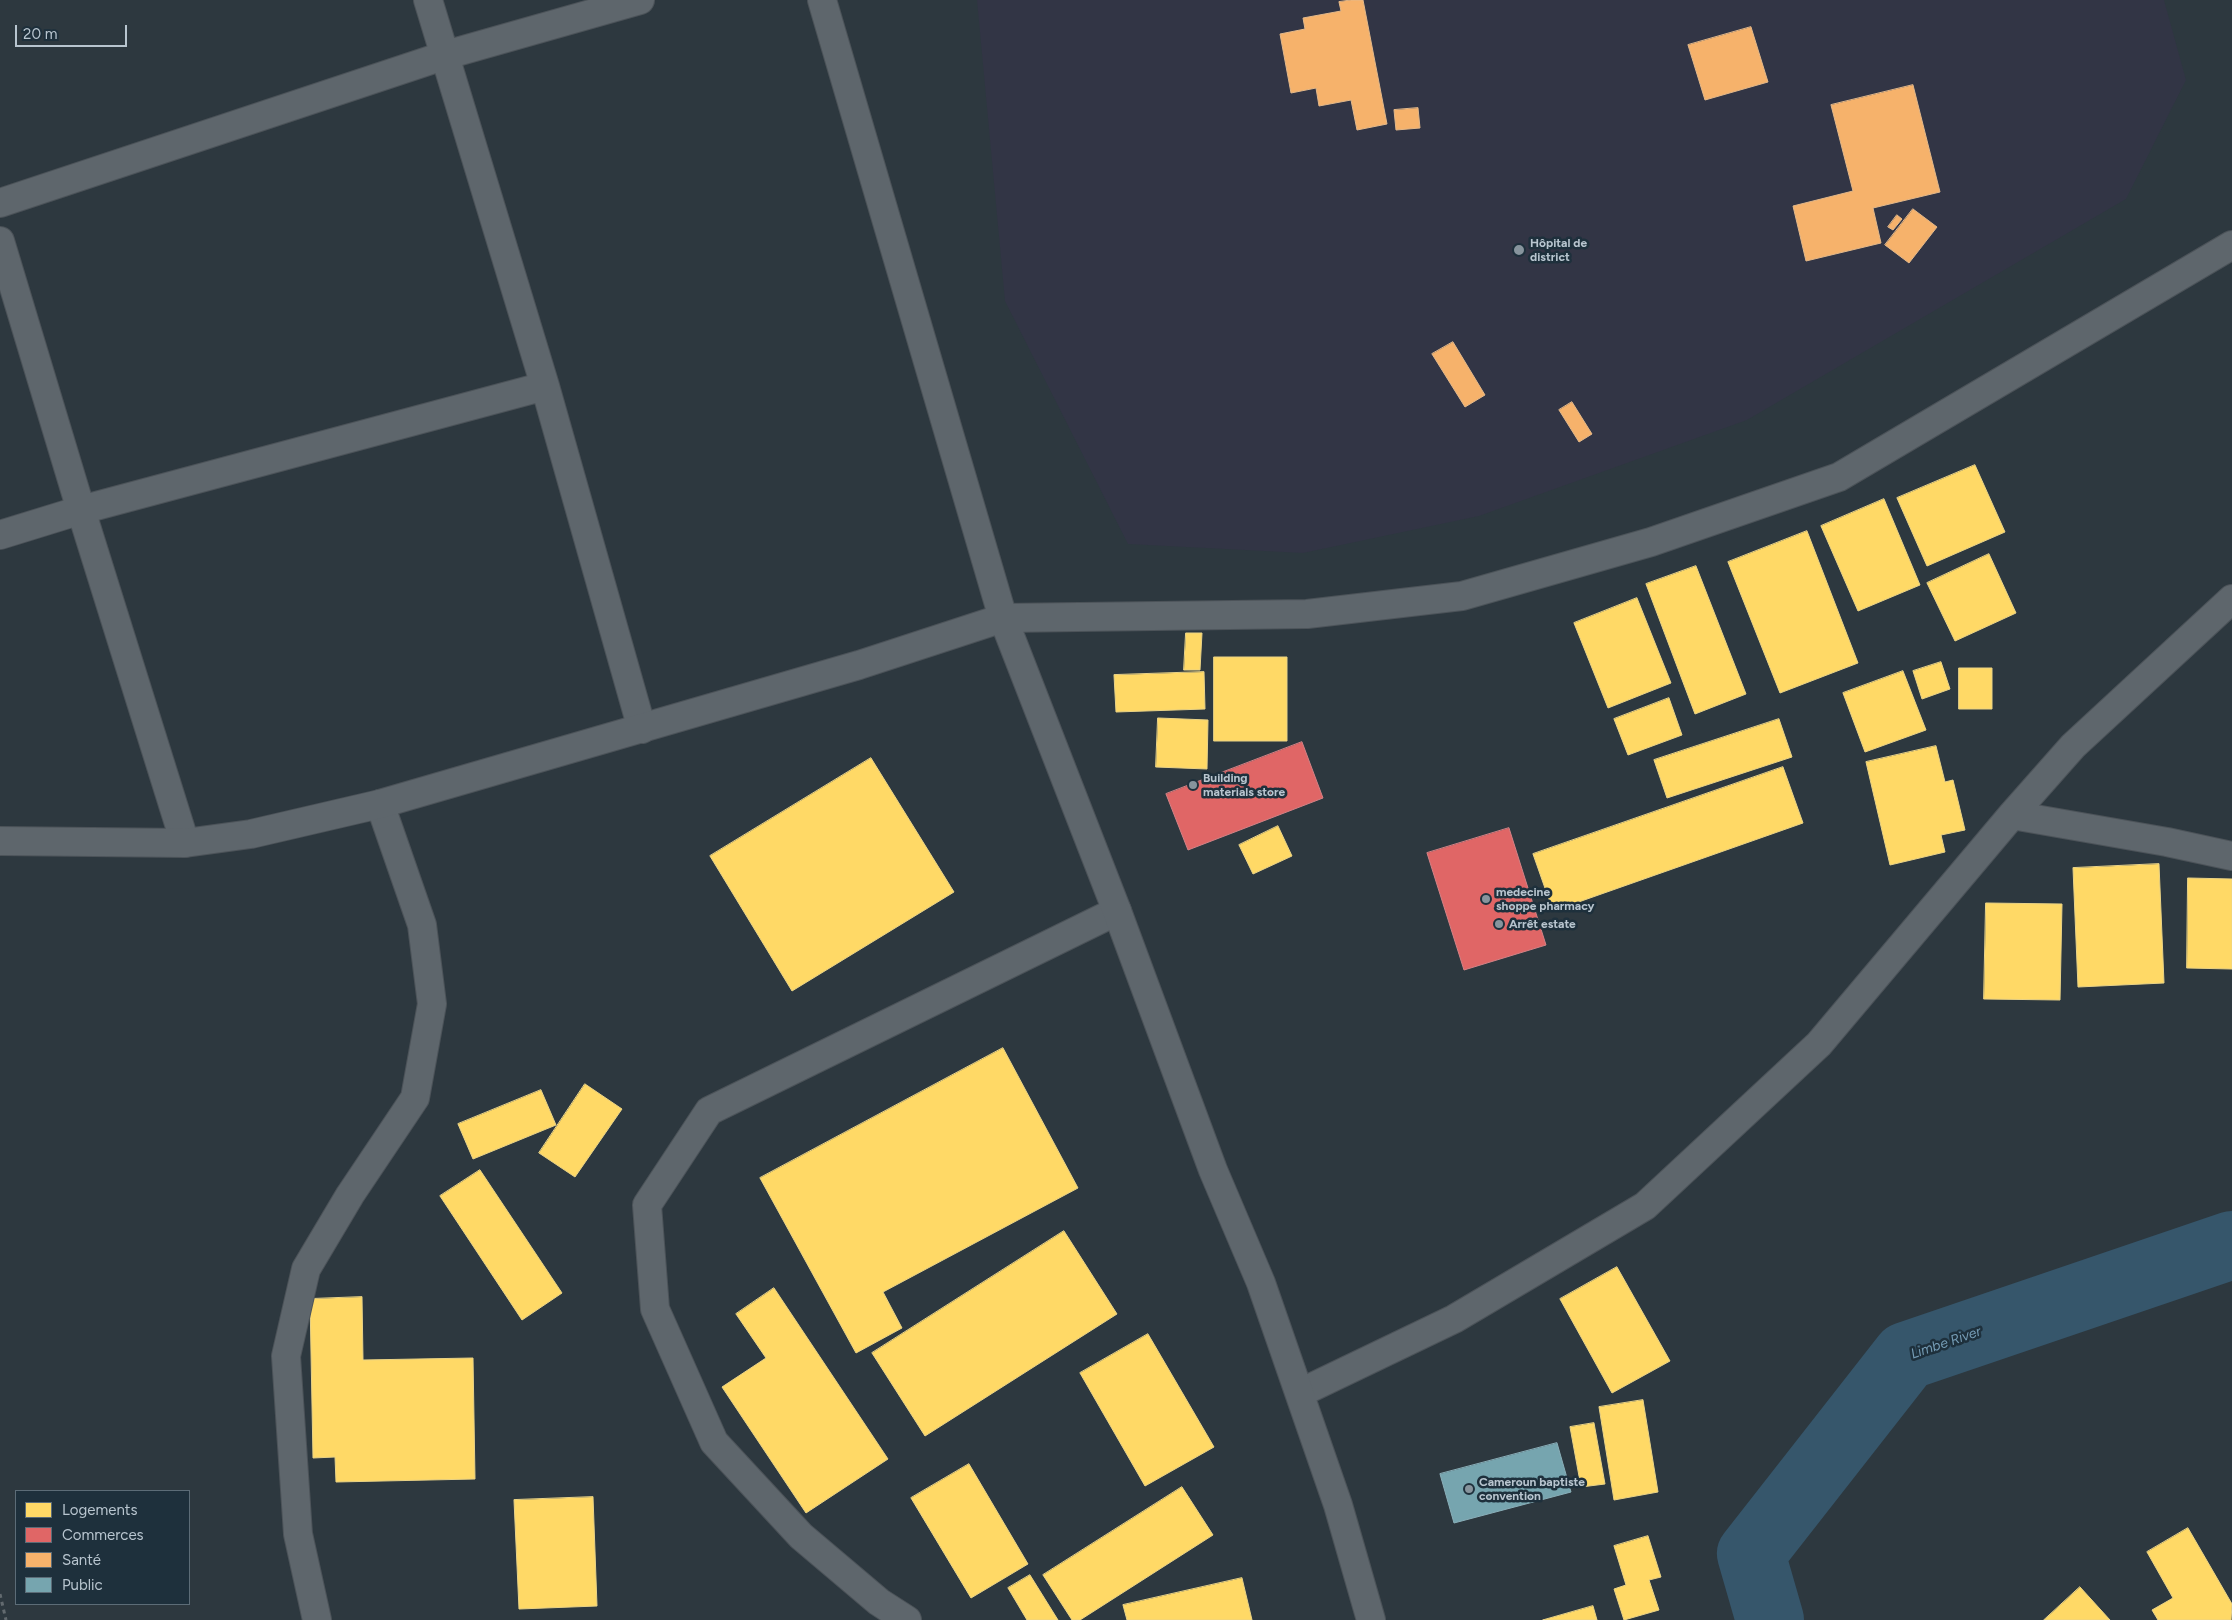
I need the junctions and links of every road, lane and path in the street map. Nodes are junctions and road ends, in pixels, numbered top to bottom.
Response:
1 (428, 0) edge
2 (640, 0) edge
3 (822, 0) edge
4 (446, 55) junction
5 (0, 203) edge
6 (0, 242) edge
7 (2232, 245) edge
8 (545, 386) junction
9 (81, 510) junction
10 (0, 535) edge
11 (2232, 599) edge
12 (1003, 618) junction
13 (642, 729) junction
14 (380, 804) junction
15 (2012, 815) junction
16 (0, 841) edge
17 (185, 843) junction
18 (2232, 856) edge
19 (1117, 910) junction
20 (1300, 1393) junction
21 (0, 1594) edge
22 (6, 1620) edge
23 (317, 1620) edge
24 (907, 1620) edge
25 (1371, 1620) edge

1 - 4 street
2 - 4 street
3 - 12 street
4 - 5 street
4 - 8 street
6 - 9 street
7 - 12 street
8 - 9 street
8 - 13 street
9 - 10 street
9 - 17 street
11 - 15 street
12 - 13 street
12 - 19 street
13 - 14 street
14 - 17 street
14 - 23 street
15 - 18 street
15 - 20 street
16 - 17 street
19 - 20 street
19 - 24 street
20 - 25 street
21 - 22 path

